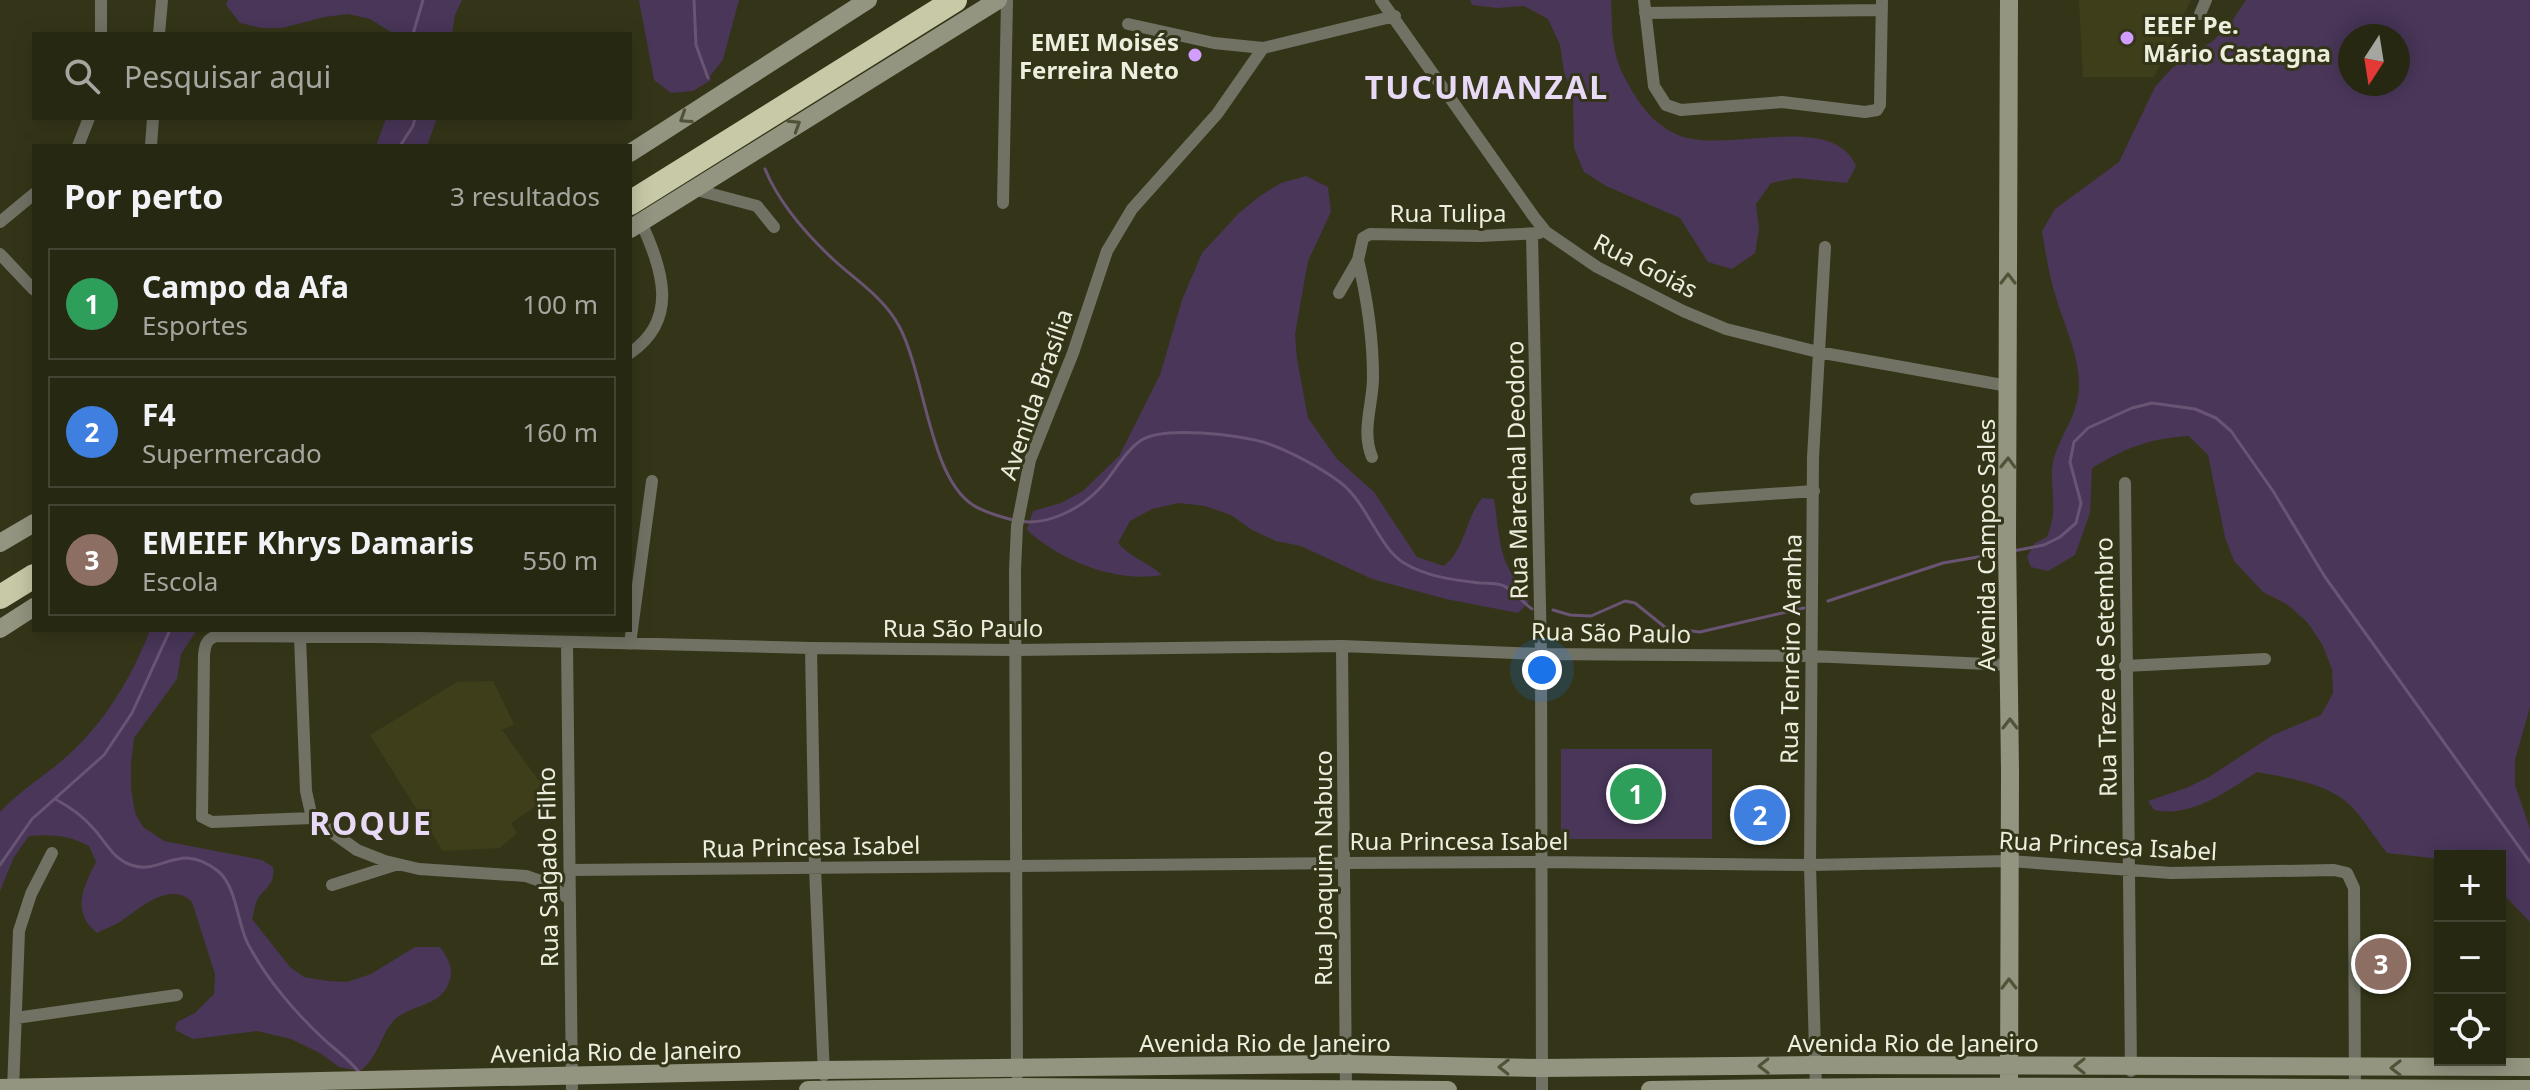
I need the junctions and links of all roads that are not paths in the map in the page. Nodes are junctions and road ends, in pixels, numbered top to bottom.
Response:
1 (101, 0) edge
2 (162, 0) edge
3 (868, 0) edge
4 (925, 0) edge
5 (955, 0) edge
6 (998, 0) edge
7 (1007, 0) edge
8 (1381, 0) edge
9 (2009, 0) edge
10 (2206, 0) edge
11 (1882, 5) edge
12 (1644, 6) edge
13 (2200, 14) dead end
14 (1395, 16) junction
15 (1128, 24) dead end
16 (101, 32) edge
17 (159, 32) edge
18 (1263, 48) junction
19 (89, 120) edge
20 (153, 120) edge
21 (83, 144) edge
22 (151, 144) edge
23 (632, 152) edge
24 (693, 189) junction
25 (32, 196) edge
26 (1003, 203) dead end
27 (633, 207) edge
28 (0, 222) edge
29 (774, 227) dead end
30 (1546, 232) junction
31 (1532, 234) junction
32 (1825, 247) dead end
33 (0, 254) edge
34 (1358, 260) junction
35 (32, 288) edge
36 (1339, 293) dead end
37 (632, 351) edge
38 (1818, 352) junction
39 (2008, 386) junction
40 (1372, 457) dead end
41 (652, 481) dead end
42 (2125, 483) dead end
43 (1814, 491) junction
44 (1696, 499) dead end
45 (32, 524) edge
46 (0, 543) edge
47 (32, 558) edge
48 (32, 577) edge
49 (0, 578) edge
50 (0, 597) edge
51 (32, 608) edge
52 (0, 629) edge
53 (632, 629) edge
54 (632, 632) edge
55 (280, 633) edge
56 (378, 634) edge
57 (300, 637) junction
58 (567, 643) junction
59 (630, 644) junction
60 (1342, 646) junction
61 (811, 648) junction
62 (1014, 650) junction
63 (1541, 654) junction
64 (1811, 656) junction
65 (2265, 659) dead end
66 (2009, 665) junction
67 (2125, 666) junction
68 (312, 818) junction
69 (52, 853) dead end
70 (2010, 861) junction
71 (1543, 862) junction
72 (1344, 863) junction
73 (398, 864) junction
74 (1810, 865) junction
75 (1014, 866) junction
76 (815, 868) junction
77 (570, 870) junction
78 (2130, 871) junction
79 (332, 885) dead end
80 (569, 899) junction
81 (177, 995) dead end
82 (16, 1018) junction
83 (1346, 1064) junction
84 (1815, 1065) junction
85 (2131, 1066) junction
86 (2009, 1067) junction
87 (2530, 1067) edge
88 (1542, 1068) junction
89 (2356, 1068) junction
90 (823, 1070) junction
91 (1017, 1082) edge
92 (572, 1083) edge
93 (1816, 1088) edge
94 (2131, 1088) edge
95 (9, 1089) edge
96 (1346, 1089) edge
97 (2009, 1089) edge
98 (2355, 1089) edge
99 (2530, 1089) edge
100 (808, 1090) edge
101 (824, 1090) edge
102 (1179, 1090) edge
103 (1448, 1090) edge
104 (1542, 1090) edge
105 (1650, 1090) edge

1 - 16 street
2 - 17 street
3 -> 23 main road
4 - 27 highway
5 - 27 highway
24 -> 6 main road
7 - 26 street
8 - 14 street, Rua Goiás
39 -> 9 main road, Avenida Campos Sales
10 - 13 street
11 - 12 street
11 - 12 street
14 - 18 street
14 - 30 street, Rua Goiás
15 - 18 street
18 - 62 street, Avenida Brasília
19 - 21 street
20 - 22 street
24 - 27 main road
24 - 29 street
25 - 28 street
27 - 37 street
30 - 31 street, Rua Tulipa
30 - 38 street, Rua Goiás
31 - 34 street, Rua Tulipa
31 - 63 street, Rua Marechal Deodoro
32 - 38 street, Rua Tenreiro Aranha
33 - 35 street
34 - 36 street, Rua Tulipa
34 - 40 street
38 - 39 street, Rua Goiás
38 - 43 street, Rua Tenreiro Aranha
66 -> 39 main road, Avenida Campos Sales
41 - 53 street
42 - 67 street, Rua Treze de Setembro
43 - 44 street
43 - 64 street, Rua Tenreiro Aranha
45 - 46 main road
47 - 49 highway
48 - 50 highway
51 - 52 main road
54 - 59 street
55 - 57 street, Rua São Paulo
55 - 68 street, Rua São Paulo
56 - 57 street, Rua São Paulo
56 - 58 street, Rua São Paulo
57 - 68 street
58 - 59 street, Rua São Paulo
58 - 77 street, Rua Salgado Filho
59 - 61 street, Rua São Paulo
60 - 62 street, Rua São Paulo
60 - 63 street, Rua São Paulo
60 - 72 street, Rua Joaquim Nabuco
61 - 62 street, Rua São Paulo
61 - 76 street
62 - 75 street, Avenida Brasília
63 - 64 street, Rua São Paulo
63 - 71 street, Rua Marechal Deodoro
64 - 66 street, Rua São Paulo
64 - 74 street, Rua Tenreiro Aranha
65 - 67 street
70 -> 66 main road, Avenida Campos Sales
67 - 78 street, Rua Treze de Setembro
68 - 73 street
69 - 82 street
70 - 74 street, Rua Princesa Isabel
70 - 78 street, Rua Princesa Isabel
86 -> 70 main road, Avenida Campos Sales
71 - 72 street, Rua Princesa Isabel
71 - 74 street, Rua Princesa Isabel
71 - 88 street, Rua Marechal Deodoro
72 - 75 street, Rua Princesa Isabel
72 - 83 street, Rua Joaquim Nabuco
73 - 79 street
73 - 80 street
74 - 84 street, Rua Tenreiro Aranha
75 - 76 street, Rua Princesa Isabel
75 - 91 street, Avenida Brasília
76 - 77 street, Rua Princesa Isabel
76 - 90 street
77 - 80 street, Rua Salgado Filho
78 - 85 street, Rua Treze de Setembro
78 - 89 street, Rua Princesa Isabel
80 - 92 street, Rua Salgado Filho
81 - 82 street
82 - 95 street
88 -> 83 main road, Avenida Rio de Janeiro
83 - 91 main road, Avenida Rio de Janeiro
83 - 96 street, Rua Joaquim Nabuco
84 - 86 main road, Avenida Rio de Janeiro
84 -> 88 main road, Avenida Rio de Janeiro
84 - 93 street, Rua Tenreiro Aranha
85 -> 86 main road, Avenida Rio de Janeiro
85 - 89 main road, Avenida Rio de Janeiro
85 - 94 street, Rua Treze de Setembro
86 - 97 main road, Avenida Campos Sales
87 -> 89 main road, Avenida Rio de Janeiro
88 - 104 street, Rua Marechal Deodoro
89 - 98 street
90 - 91 main road, Avenida Rio de Janeiro
90 - 92 main road, Avenida Rio de Janeiro
90 - 101 street
91 - 101 main road, Avenida Rio de Janeiro
91 - 102 main road, Avenida Rio de Janeiro
92 - 95 main road, Avenida Rio de Janeiro
93 - 97 main road, Avenida Rio de Janeiro
93 - 105 main road, Avenida Rio de Janeiro
94 - 97 main road, Avenida Rio de Janeiro
94 - 98 main road, Avenida Rio de Janeiro
96 - 102 main road, Avenida Rio de Janeiro
96 - 103 main road, Avenida Rio de Janeiro
98 - 99 main road, Avenida Rio de Janeiro
100 - 101 main road, Avenida Rio de Janeiro

